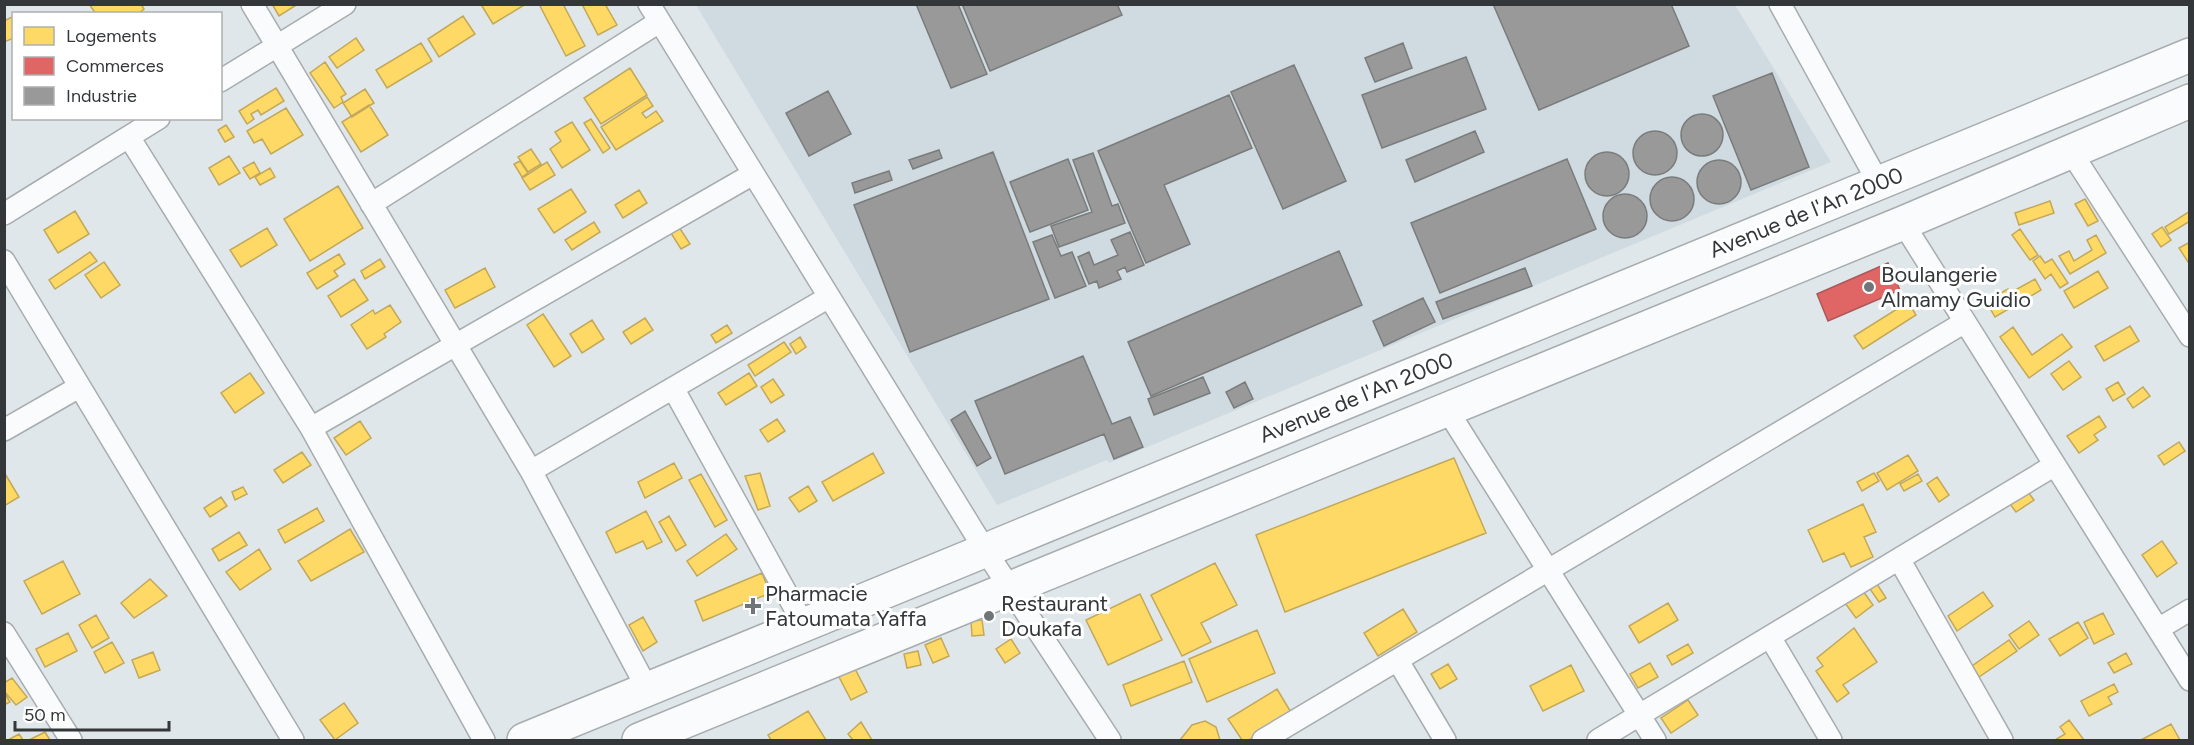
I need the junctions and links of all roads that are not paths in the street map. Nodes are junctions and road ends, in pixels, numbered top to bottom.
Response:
1 (252, 4) edge
2 (345, 4) edge
3 (1780, 4) edge
4 (654, 13) edge
5 (277, 46) junction
6 (2190, 55) edge
7 (222, 80) edge
8 (2190, 101) edge
9 (156, 120) edge
10 (129, 137) junction
11 (2071, 152) junction
12 (753, 174) junction
13 (1878, 182) junction
14 (371, 204) junction
15 (4, 214) edge
16 (1903, 223) junction
17 (4, 261) edge
18 (829, 297) junction
19 (1965, 322) junction
20 (2190, 336) edge
21 (455, 345) junction
22 (79, 387) junction
23 (673, 388) junction
24 (1446, 408) junction
25 (311, 428) junction
26 (4, 430) edge
27 (2055, 465) junction
28 (531, 471) junction
29 (985, 549) junction
30 (1899, 559) junction
31 (1547, 571) junction
32 (1010, 587) junction
33 (2190, 610) edge
34 (804, 625) junction
35 (2158, 629) junction
36 (4, 633) edge
37 (1770, 637) junction
38 (1398, 661) junction
39 (2190, 680) edge
40 (648, 690) junction
41 (1639, 716) junction
42 (1995, 738) edge
43 (72, 741) edge
44 (293, 741) edge
45 (484, 741) edge
46 (524, 741) edge
47 (639, 741) edge
48 (1110, 741) edge
49 (1263, 741) edge
50 (1445, 741) edge
51 (1598, 741) edge
52 (1655, 741) edge
53 (1832, 741) edge

1 - 5 street
2 - 5 street
3 - 13 street
4 - 12 street
4 - 14 street
5 - 7 street
5 - 14 street
6 - 13 main road, Avenue de l'An 2000
8 - 11 main road, Avenue de l'An 2000
9 - 10 street
10 - 15 street
10 - 25 street
11 - 16 main road, Avenue de l'An 2000
11 - 20 street
12 - 18 street
12 - 21 street
13 - 29 main road, Avenue de l'An 2000
14 - 21 street
16 - 19 street
16 - 24 main road, Avenue de l'An 2000
17 - 22 street
18 - 23 street
18 - 29 street
19 - 27 street
19 - 31 street
21 - 25 street
21 - 28 street
22 - 26 street
22 - 44 street
23 - 28 street
23 - 34 street
24 - 31 street
24 - 32 main road, Avenue de l'An 2000
25 - 45 street
27 - 30 street
27 - 35 street
28 - 40 street
29 - 32 street
29 - 34 main road, Avenue de l'An 2000
30 - 37 street
30 - 42 street
31 - 38 street
31 - 41 street
32 - 47 main road, Avenue de l'An 2000
32 - 48 street
33 - 35 street
34 - 40 main road, Avenue de l'An 2000
35 - 39 street
36 - 43 street
37 - 41 street
37 - 53 street
38 - 49 street
38 - 50 street
40 - 46 main road, Avenue de l'An 2000
41 - 51 street
41 - 52 street

